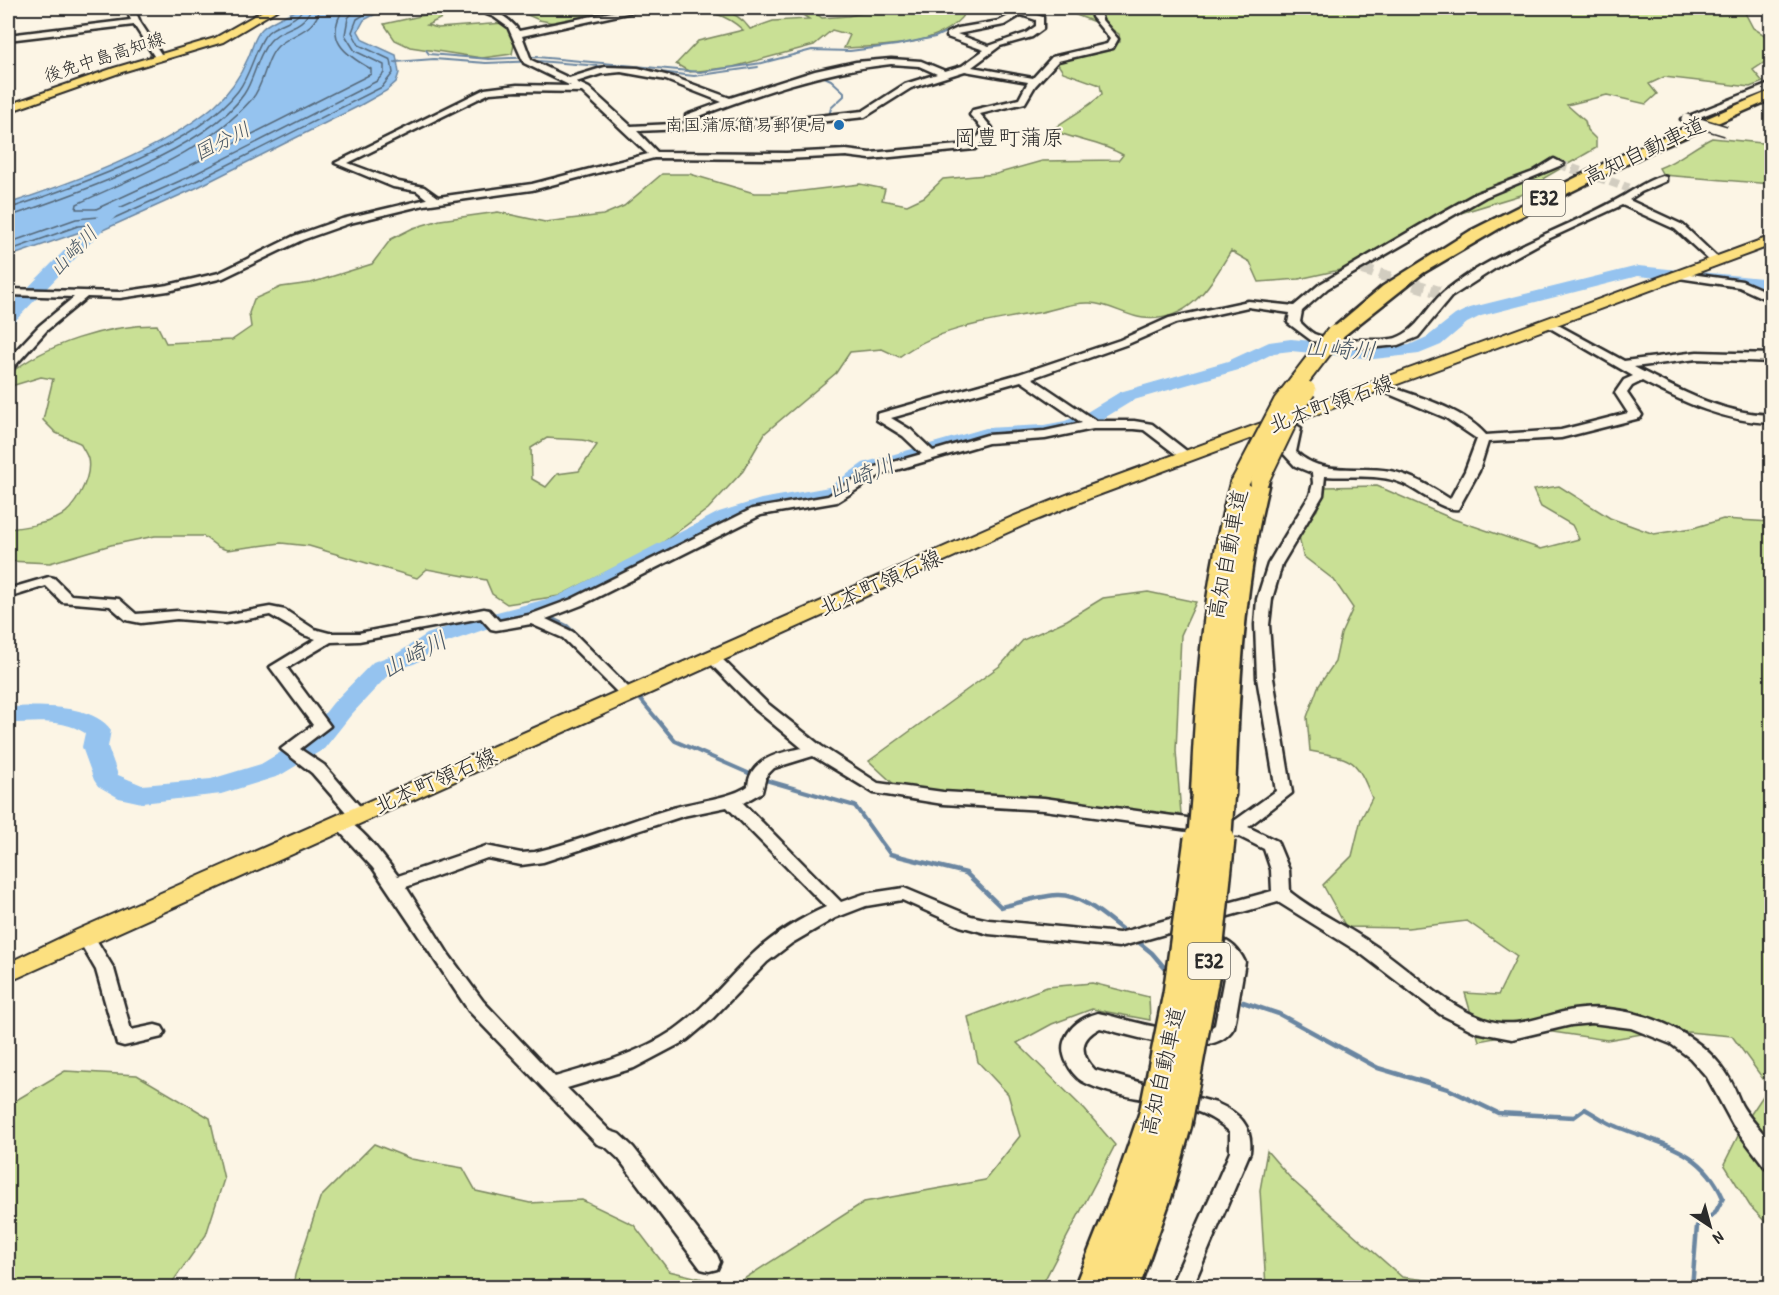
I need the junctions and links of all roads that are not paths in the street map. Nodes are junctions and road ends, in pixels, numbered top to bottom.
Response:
1 (130, 8) edge
2 (275, 8) edge
3 (475, 8) edge
4 (641, 8) edge
5 (1095, 8) edge
6 (136, 22) junction
7 (518, 34) junction
8 (8, 38) edge
9 (990, 49) junction
10 (159, 57) junction
11 (965, 68) junction
12 (944, 74) junction
13 (569, 81) junction
14 (1035, 81) junction
15 (1772, 86) edge
16 (584, 89) junction
17 (1772, 94) edge
18 (730, 102) junction
19 (1772, 103) edge
20 (8, 109) edge
21 (705, 124) junction
22 (628, 129) junction
23 (1726, 131) dead end
24 (654, 155) junction
25 (1559, 164) tunnel mouth
26 (1662, 179) dead end
27 (435, 200) junction
28 (1622, 201) junction
29 (1772, 240) edge
30 (1715, 260) junction
31 (1680, 274) junction
32 (8, 292) edge
33 (83, 295) junction
34 (1772, 299) edge
35 (1296, 310) junction
36 (1549, 323) junction
37 (1343, 335) junction
38 (1772, 358) edge
39 (1624, 365) junction
40 (8, 366) edge
41 (1643, 376) junction
42 (1023, 377) junction
43 (1376, 387) junction
44 (1772, 419) edge
45 (1284, 421) junction
46 (1088, 422) junction
47 (1483, 439) junction
48 (927, 452) junction
49 (1187, 456) junction
50 (1318, 473) junction
51 (8, 594) edge
52 (540, 616) junction
53 (328, 638) junction
54 (712, 657) junction
55 (632, 692) junction
56 (815, 750) junction
57 (732, 803) junction
58 (349, 818) junction
59 (1236, 828) junction
60 (395, 884) junction
61 (1281, 895) junction
62 (838, 909) junction
63 (86, 936) junction
64 (1139, 936) junction
65 (8, 973) edge
66 (155, 1032) dead end
67 (553, 1085) junction
68 (1166, 1118) junction
69 (1772, 1161) edge
70 (709, 1262) dead end
71 (1090, 1287) edge
72 (1122, 1287) edge
73 (1181, 1287) edge

1 - 6 street
2 - 10 main road, 後免中島高知線
3 - 7 street
4 - 7 street
5 - 14 street
6 - 8 street
6 - 10 street
7 - 13 street
9 - 9 street
9 - 11 street
10 - 20 main road, 後免中島高知線
11 - 12 street
11 - 14 street
12 - 18 street
12 - 21 street
13 - 16 street
13 - 18 street
14 - 24 street
15 - 23 street, bridge
16 - 22 street
16 - 27 street
17 - 37 highway, 高知自動車道 / E32
18 - 21 street
19 - 37 highway, 高知自動車道 / E32
21 - 22 street
22 - 24 street
24 - 27 street
25 - 35 street
26 - 28 street
27 - 33 street
28 - 30 street
28 - 35 street
29 - 30 main road, 北本町領石線
30 - 31 main road, 北本町領石線
31 - 34 street
31 - 36 main road, 北本町領石線
32 - 33 street
33 - 40 street
35 - 42 street
36 - 39 street
36 - 43 main road, 北本町領石線
37 - 68 highway, 高知自動車道 / E32, bridge
38 - 39 street
39 - 41 street
41 - 44 street
41 - 47 street
42 - 46 street
42 - 48 street
43 - 45 main road, 北本町領石線
43 - 47 street
45 - 49 main road, 北本町領石線
45 - 50 street
46 - 48 street
46 - 49 street
47 - 50 street
48 - 52 street
49 - 54 main road, 北本町領石線
50 - 59 street
51 - 53 street
52 - 53 street
52 - 55 street
53 - 58 street
54 - 55 main road, 北本町領石線
54 - 56 street
55 - 58 main road, 北本町領石線
56 - 57 street
56 - 59 street
57 - 60 street
57 - 62 street
58 - 60 street
58 - 63 main road, 北本町領石線
59 - 61 street
60 - 67 street
61 - 64 street
61 - 69 street
62 - 64 street
62 - 67 street
63 - 65 main road, 北本町領石線
63 - 66 street
64 - 73 street
67 - 70 street
68 - 71 highway, 高知自動車道 / E32
68 - 72 highway, 高知自動車道 / E32

